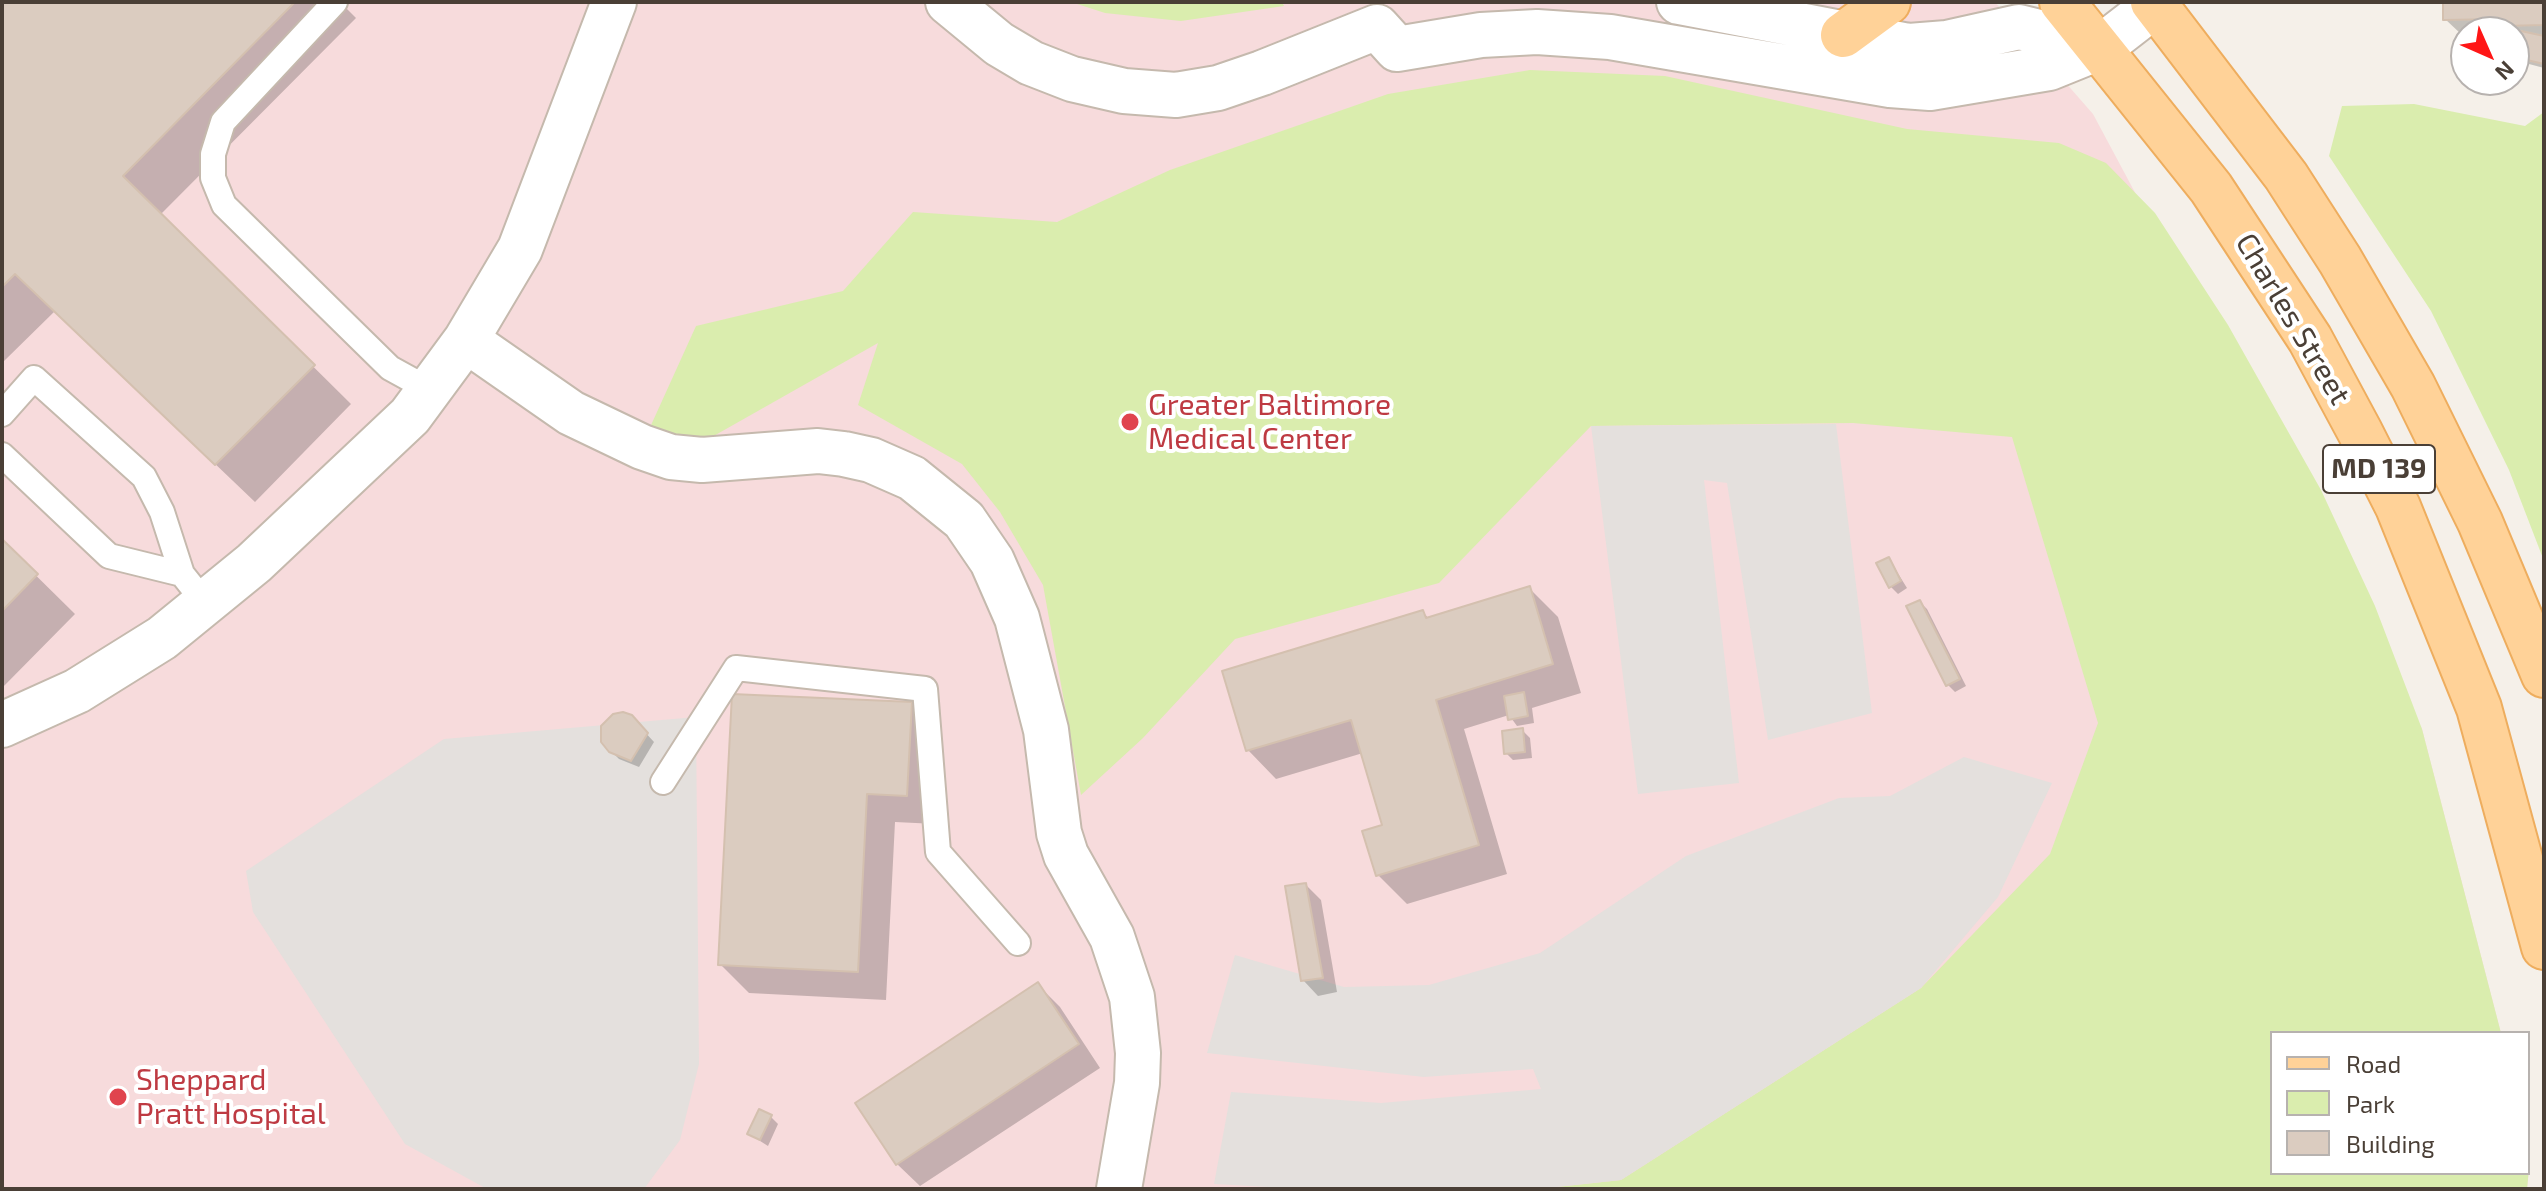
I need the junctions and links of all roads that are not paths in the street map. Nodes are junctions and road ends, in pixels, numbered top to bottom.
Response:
1 (335, 2) edge
2 (614, 2) edge
3 (948, 2) edge
4 (1679, 2) edge
5 (1888, 2) edge
6 (2062, 2) edge
7 (2156, 3) edge
8 (1380, 15) edge
9 (1843, 35) junction
10 (2101, 47) junction
11 (466, 340) junction
12 (430, 390) junction
13 (2, 414) edge
14 (2, 455) edge
15 (194, 589) junction
16 (2544, 675) edge
17 (2, 725) edge
18 (663, 782) dead end
19 (1018, 943) dead end
20 (2544, 947) edge
21 (1119, 1189) edge

1 - 12 lane
2 - 11 street
3 - 8 street
4 - 9 street
5 - 9 main road
6 - 10 main road, Charles Street / MD 139
7 - 10 street
7 - 16 main road, MD 139
8 - 10 street
9 - 10 street
10 - 20 main road, Charles Street / MD 139
11 - 12 street
11 - 21 street
12 - 15 street
13 - 15 lane
14 - 15 lane
15 - 17 street
18 - 19 lane

